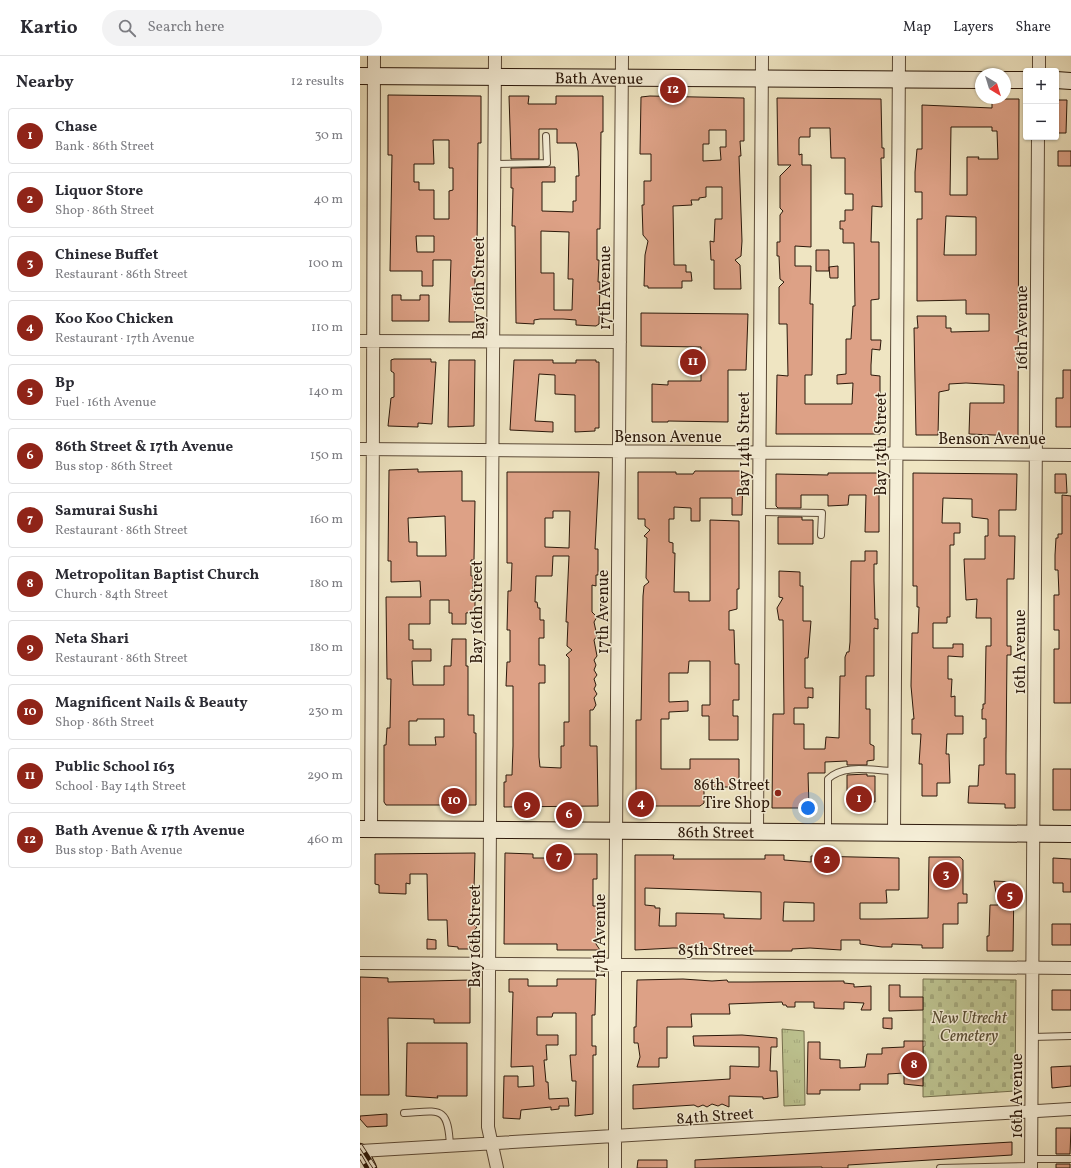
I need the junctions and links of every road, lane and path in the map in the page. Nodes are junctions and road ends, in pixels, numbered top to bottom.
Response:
1 (374, 56) edge
2 (495, 56) edge
3 (622, 56) edge
4 (762, 56) edge
5 (899, 56) edge
6 (1039, 56) edge
7 (1039, 68) edge
8 (367, 76) edge
9 (495, 76) junction
10 (622, 77) junction
11 (762, 78) junction
12 (899, 79) junction
13 (975, 80) edge
14 (1011, 80) edge
15 (1023, 80) edge
16 (1059, 80) edge
17 (1071, 80) edge
18 (546, 136) dead end
19 (1038, 140) edge
20 (495, 164) junction
21 (360, 341) edge
22 (375, 341) junction
23 (493, 342) junction
24 (620, 342) junction
25 (366, 450) edge
26 (493, 450) junction
27 (619, 451) junction
28 (759, 452) junction
29 (896, 454) junction
30 (1036, 454) junction
31 (1071, 455) edge
32 (759, 512) junction
33 (821, 535) dead end
34 (894, 771) junction
35 (365, 829) edge
36 (490, 830) junction
37 (616, 831) junction
38 (757, 832) junction
39 (828, 832) junction
40 (894, 832) junction
41 (1033, 833) junction
42 (1071, 834) edge
43 (360, 963) edge
44 (490, 964) junction
45 (615, 964) junction
46 (1032, 968) junction
47 (1071, 968) edge
48 (1071, 1036) edge
49 (1032, 1037) junction
50 (1071, 1109) edge
51 (1032, 1111) junction
52 (404, 1113) dead end
53 (616, 1137) junction
54 (491, 1144) junction
55 (450, 1146) junction
56 (360, 1151) edge
57 (1071, 1159) edge
58 (1031, 1164) edge
59 (368, 1168) edge
60 (497, 1168) edge
61 (615, 1168) edge
62 (940, 1168) edge

1 - 8 street
2 - 9 street, Bay 16th Street
3 - 10 street, 17th Avenue
4 - 11 street, Bay 14th Street
5 - 12 street, Bay 13th Street
6 - 7 street
8 - 9 main road, Bath Avenue
8 - 22 street
9 - 10 main road, Bath Avenue
9 - 20 street, Bay 16th Street
10 - 11 main road, Bath Avenue
10 - 24 street, 17th Avenue
11 - 12 main road, Bath Avenue
11 - 28 street, Bay 14th Street
12 - 13 main road, Bath Avenue
12 - 29 street, Bay 13th Street
14 - 15 main road
16 - 17 main road
18 - 20 lane
19 - 30 street, 16th Avenue
20 - 23 street, Bay 16th Street
21 - 22 street
22 - 23 street
22 - 25 street
23 - 24 street
23 - 26 street, Bay 16th Street
24 - 27 street, 17th Avenue
25 - 26 street, Benson Avenue
25 - 35 street
26 - 27 street, Benson Avenue
26 - 36 street, Bay 16th Street
27 - 28 street, Benson Avenue
27 - 37 street, 17th Avenue
28 - 29 street, Benson Avenue
28 - 32 street, Bay 14th Street
29 - 30 street, Benson Avenue
29 - 34 street, Bay 13th Street
30 - 31 street, Benson Avenue
30 - 41 street, 16th Avenue
32 - 33 lane
32 - 38 street, Bay 14th Street
34 - 39 lane
34 - 40 street, Bay 13th Street
35 - 36 main road, 86th Street
36 - 37 main road, 86th Street
36 - 44 street, Bay 16th Street
37 - 38 main road, 86th Street
37 - 45 street, 17th Avenue
38 - 39 main road, 86th Street
39 - 40 main road, 86th Street
40 - 41 main road, 86th Street
41 - 42 main road, 86th Street
41 - 46 street, 16th Avenue
43 - 44 street, 85th Street
44 - 45 street, 85th Street
44 - 54 street, Bay 16th Street
45 - 46 street, 85th Street
45 - 53 street, 17th Avenue
46 - 47 street, 85th Street
46 - 49 street, 16th Avenue
48 - 49 lane
49 - 51 street, 16th Avenue
50 - 51 street, 84th Street
51 - 53 street, 84th Street
51 - 58 street, 16th Avenue
52 - 55 lane
53 - 54 street, 84th Street
53 - 61 street, 17th Avenue
54 - 55 street, 84th Street
54 - 60 street, Bay 16th Street
55 - 56 street, 84th Street
56 - 59 main road
57 - 58 lane
58 - 62 lane

